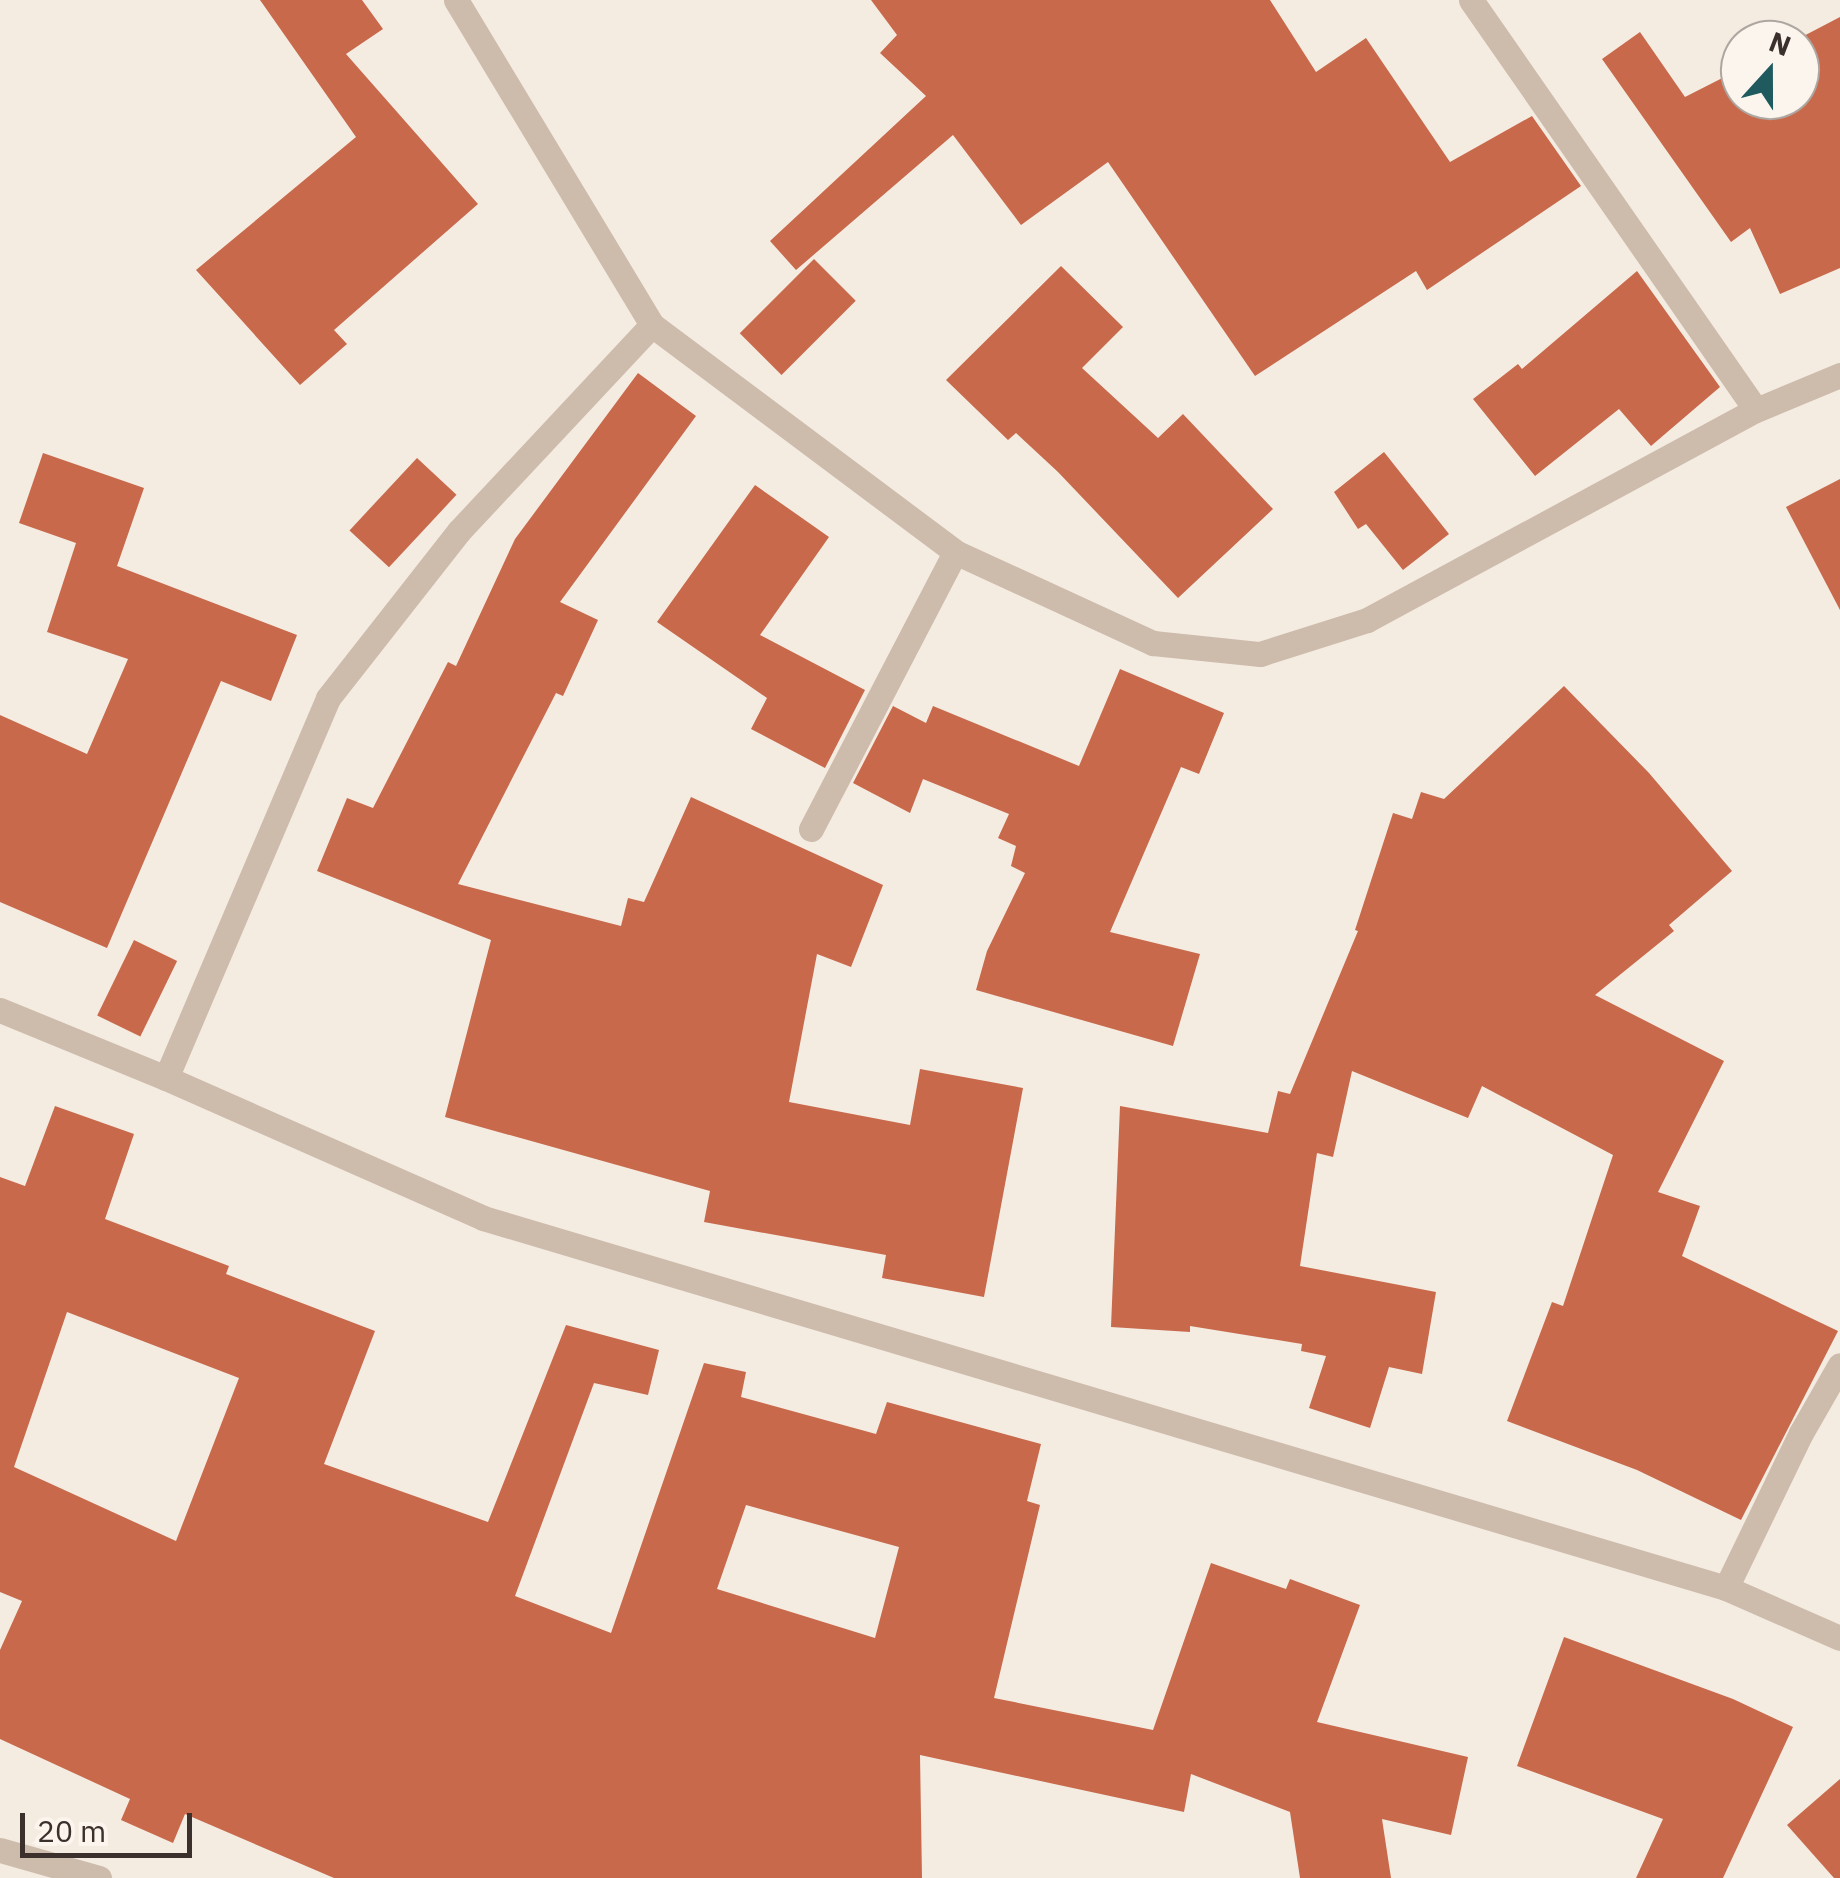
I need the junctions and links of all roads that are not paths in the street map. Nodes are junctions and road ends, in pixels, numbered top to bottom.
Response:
1 (456, 0) edge
2 (1471, 0) edge
3 (652, 325) junction
4 (1840, 375) edge
5 (1756, 410) junction
6 (955, 552) junction
7 (811, 829) dead end
8 (0, 1010) edge
9 (166, 1078) junction
10 (1840, 1364) edge
11 (1726, 1588) junction
12 (1840, 1638) edge
13 (0, 1850) edge
14 (99, 1878) edge

1 - 3 street
2 - 5 street
3 - 6 street
3 - 9 street
4 - 5 street
5 - 6 street
6 - 7 street
8 - 9 street
9 - 11 street
10 - 11 street
11 - 12 street
13 - 14 street

